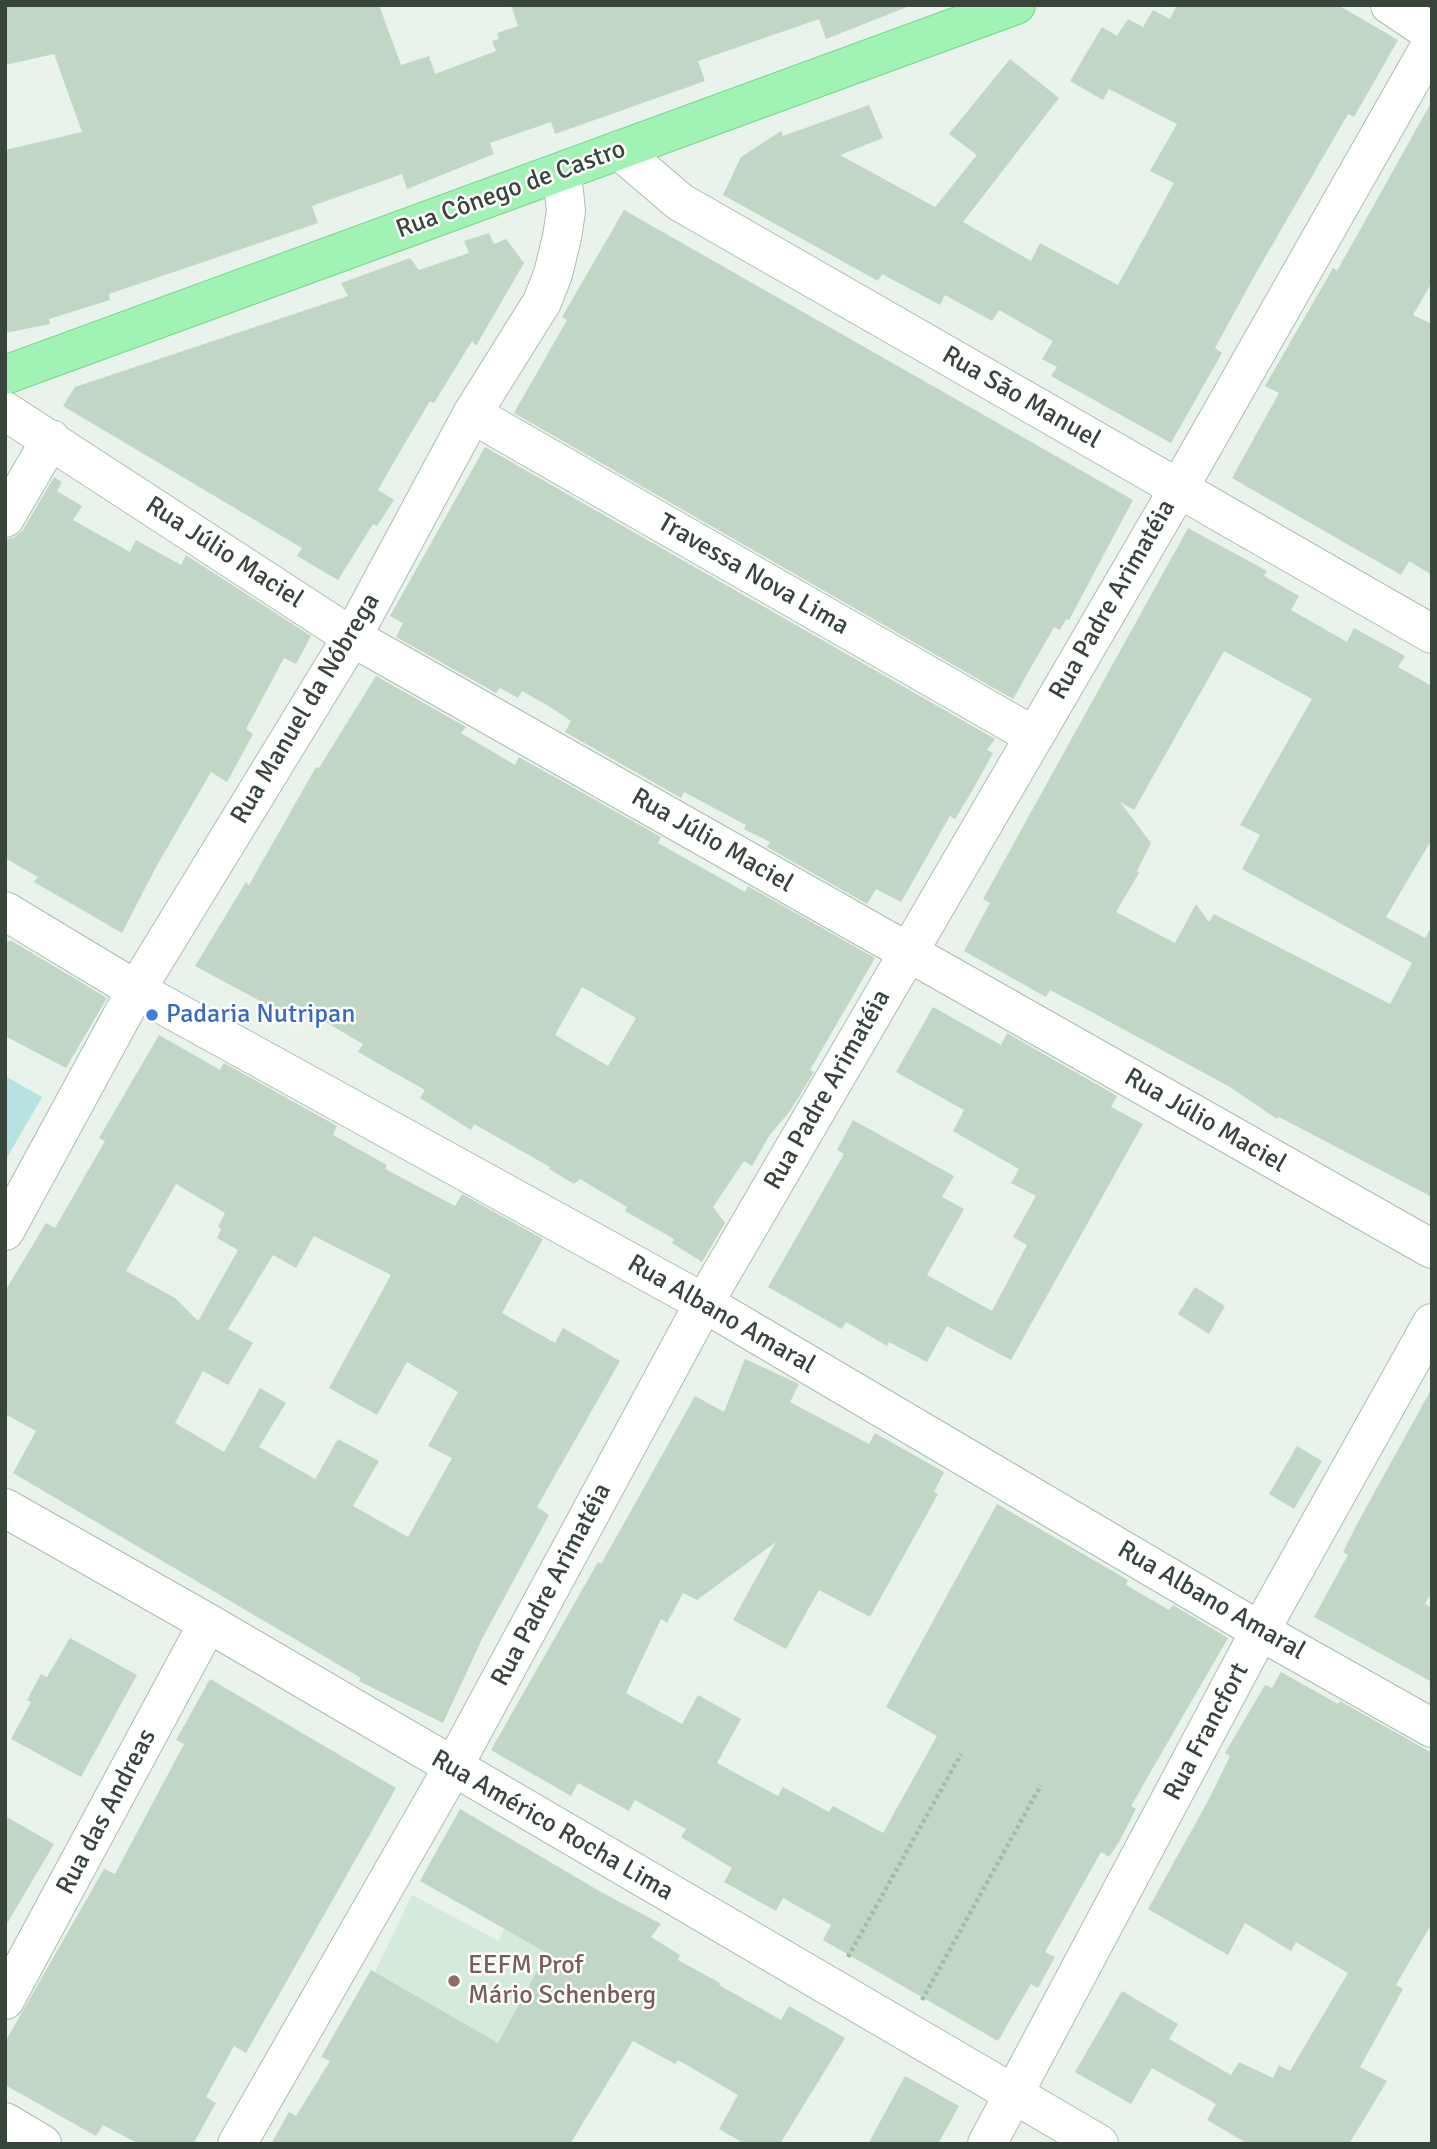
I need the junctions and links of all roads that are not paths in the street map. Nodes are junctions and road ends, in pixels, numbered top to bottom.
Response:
1 (1016, 5) edge
2 (1390, 5) edge
3 (1432, 33) edge
4 (1432, 43) edge
5 (619, 150) junction
6 (562, 173) junction
7 (5, 375) edge
8 (5, 411) edge
9 (472, 414) junction
10 (51, 439) junction
11 (1179, 488) junction
12 (5, 518) edge
13 (1432, 634) edge
14 (352, 637) junction
15 (1034, 736) junction
16 (5, 911) edge
17 (909, 953) junction
18 (136, 990) junction
19 (5, 1231) edge
20 (1432, 1249) edge
21 (704, 1303) junction
22 (1432, 1323) edge
23 (5, 1508) edge
24 (208, 1623) junction
25 (1260, 1631) junction
26 (1432, 1728) edge
27 (452, 1769) junction
28 (5, 2000) edge
29 (1015, 2096) junction
30 (5, 2122) edge
31 (42, 2144) edge
32 (237, 2144) edge
33 (987, 2144) edge
34 (1098, 2144) edge

1 - 5 main road, Rua Cônego de Castro
2 - 3 street
4 - 11 street, Rua Padre Arimatéia
5 - 6 main road, Rua Cônego de Castro
5 - 11 street, Rua São Manuel
6 - 7 main road, Rua Cônego de Castro
6 - 9 street, Rua Manuel da Nóbrega
8 - 10 street, Rua Júlio Maciel
9 - 14 street, Rua Manuel da Nóbrega
9 - 15 street, Travessa Nova Lima
10 - 12 street
10 - 14 street, Rua Júlio Maciel
11 - 13 street, Rua São Manuel
11 - 15 street, Rua Padre Arimatéia
14 - 17 street, Rua Júlio Maciel
14 - 18 street, Rua Manuel da Nóbrega
15 - 17 street, Rua Padre Arimatéia
16 - 18 street, Rua Albano Amaral
17 - 20 street, Rua Júlio Maciel
17 - 21 street, Rua Padre Arimatéia
18 - 19 street, Rua Manuel da Nóbrega
18 - 21 street, Rua Albano Amaral
21 - 25 street, Rua Albano Amaral
21 - 27 street, Rua Padre Arimatéia
22 - 25 street, Rua Francfort
23 - 24 street, Rua Américo Rocha Lima
24 - 27 street, Rua Américo Rocha Lima
24 - 28 street, Rua das Andreas
25 - 26 street, Rua Albano Amaral
25 - 29 street, Rua Francfort
27 - 29 street, Rua Américo Rocha Lima
27 - 32 street, Rua Padre Arimatéia
29 - 33 street, Rua Francfort
29 - 34 street, Rua Américo Rocha Lima
30 - 31 street

